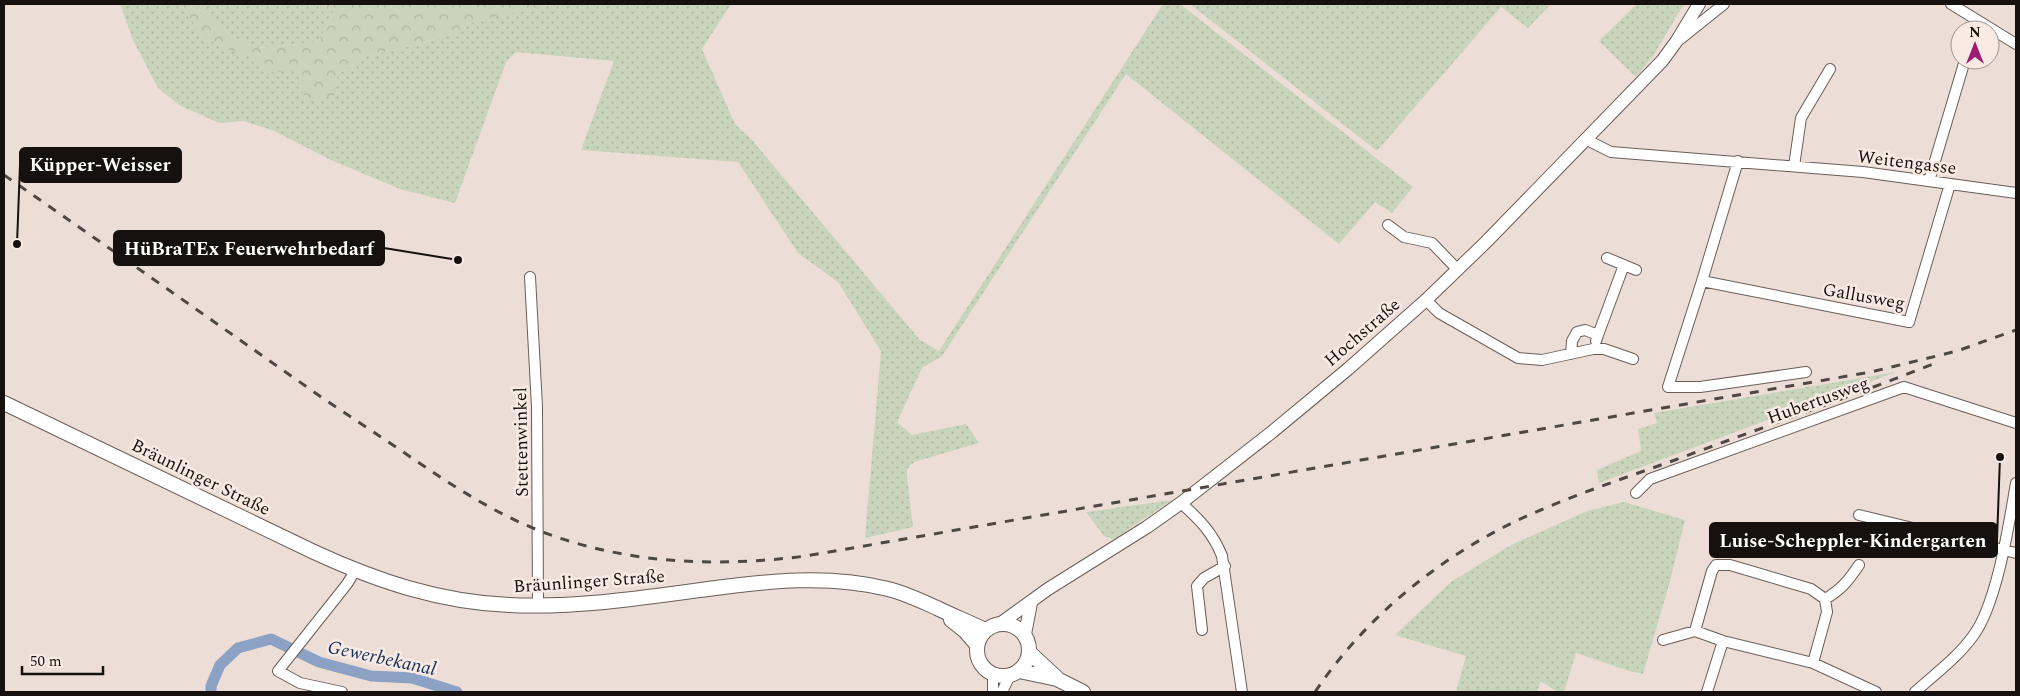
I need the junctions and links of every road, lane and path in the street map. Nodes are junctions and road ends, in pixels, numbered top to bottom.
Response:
1 (1699, 4) edge
2 (1724, 4) edge
3 (1951, 4) edge
4 (1969, 20) edge
5 (2000, 37) edge
6 (1676, 42) junction
7 (2016, 44) edge
8 (1830, 69) dead end
9 (1962, 70) edge
10 (1585, 139) junction
11 (1738, 161) junction
12 (1794, 166) junction
13 (1929, 181) junction
14 (1950, 184) junction
15 (2016, 193) edge
16 (1388, 224) dead end
17 (1608, 258) dead end
18 (1624, 265) junction
19 (1457, 269) junction
20 (1636, 270) dead end
21 (530, 277) dead end
22 (1702, 281) junction
23 (1426, 300) junction
24 (1598, 335) junction
25 (1593, 349) junction
26 (1570, 354) junction
27 (1633, 359) dead end
28 (1806, 372) dead end
29 (4, 403) edge
30 (2016, 423) edge
31 (2016, 483) edge
32 (1636, 493) dead end
33 (1181, 503) junction
34 (1859, 515) dead end
35 (2003, 550) junction
36 (2016, 553) edge
37 (1859, 565) dead end
38 (1225, 566) junction
39 (355, 571) junction
40 (1825, 599) junction
41 (1031, 603) junction
42 (538, 606) junction
43 (937, 608) junction
44 (1000, 623) junction
45 (985, 630) junction
46 (1202, 630) dead end
47 (1695, 631) junction
48 (1025, 634) junction
49 (1663, 640) dead end
50 (1723, 640) junction
51 (977, 645) junction
52 (1030, 654) junction
53 (1813, 663) junction
54 (1014, 673) junction
55 (993, 674) junction
56 (1057, 679) junction
57 (342, 692) edge
58 (992, 692) edge
59 (1002, 692) edge
60 (1084, 692) edge
61 (1242, 692) edge
62 (1707, 692) edge
63 (1876, 692) edge
64 (1916, 692) edge

1 - 6 street, Hochstraße
2 - 6 street, Hochstraße
3 - 4 street
5 - 7 street
6 - 10 street, Hochstraße
8 - 12 street
9 - 13 street
10 - 11 street, Weitengasse
10 - 19 street, Hochstraße
11 - 12 street, Weitengasse
11 - 22 street
12 - 13 street, Weitengasse
13 - 14 street, Weitengasse
14 - 15 street, Weitengasse
14 - 22 street, Gallusweg
16 - 19 street
17 - 18 street
18 - 20 street
18 - 24 street
19 - 23 street, Hochstraße
21 - 42 street, Stettenwinkel
22 - 28 street
23 - 26 street
23 - 33 street, Hochstraße
24 - 25 street
24 - 26 street
25 - 26 street
25 - 27 street
29 - 39 main road, Bräunlinger Straße
30 - 32 street, Hubertusweg
31 - 35 street
33 - 38 street
33 - 41 street, Hochstraße
34 - 35 street
35 - 36 street
35 - 64 street
37 - 40 street
38 - 46 street
38 - 61 street
39 - 42 main road, Bräunlinger Straße
39 - 57 street
40 - 47 street
40 - 53 street
41 - 44 street, Hochstraße
41 - 48 street
42 - 43 main road, Bräunlinger Straße
43 - 45 main road
43 - 51 main road
44 - 45 main road
44 - 48 main road
45 - 51 main road
47 - 49 street
47 - 50 street
48 - 52 main road
50 - 53 street
50 - 62 street
51 - 55 main road
52 - 54 main road
52 - 56 main road
53 - 63 street
54 - 55 main road
54 - 56 main road
54 - 59 street
55 - 58 street
56 - 60 main road

